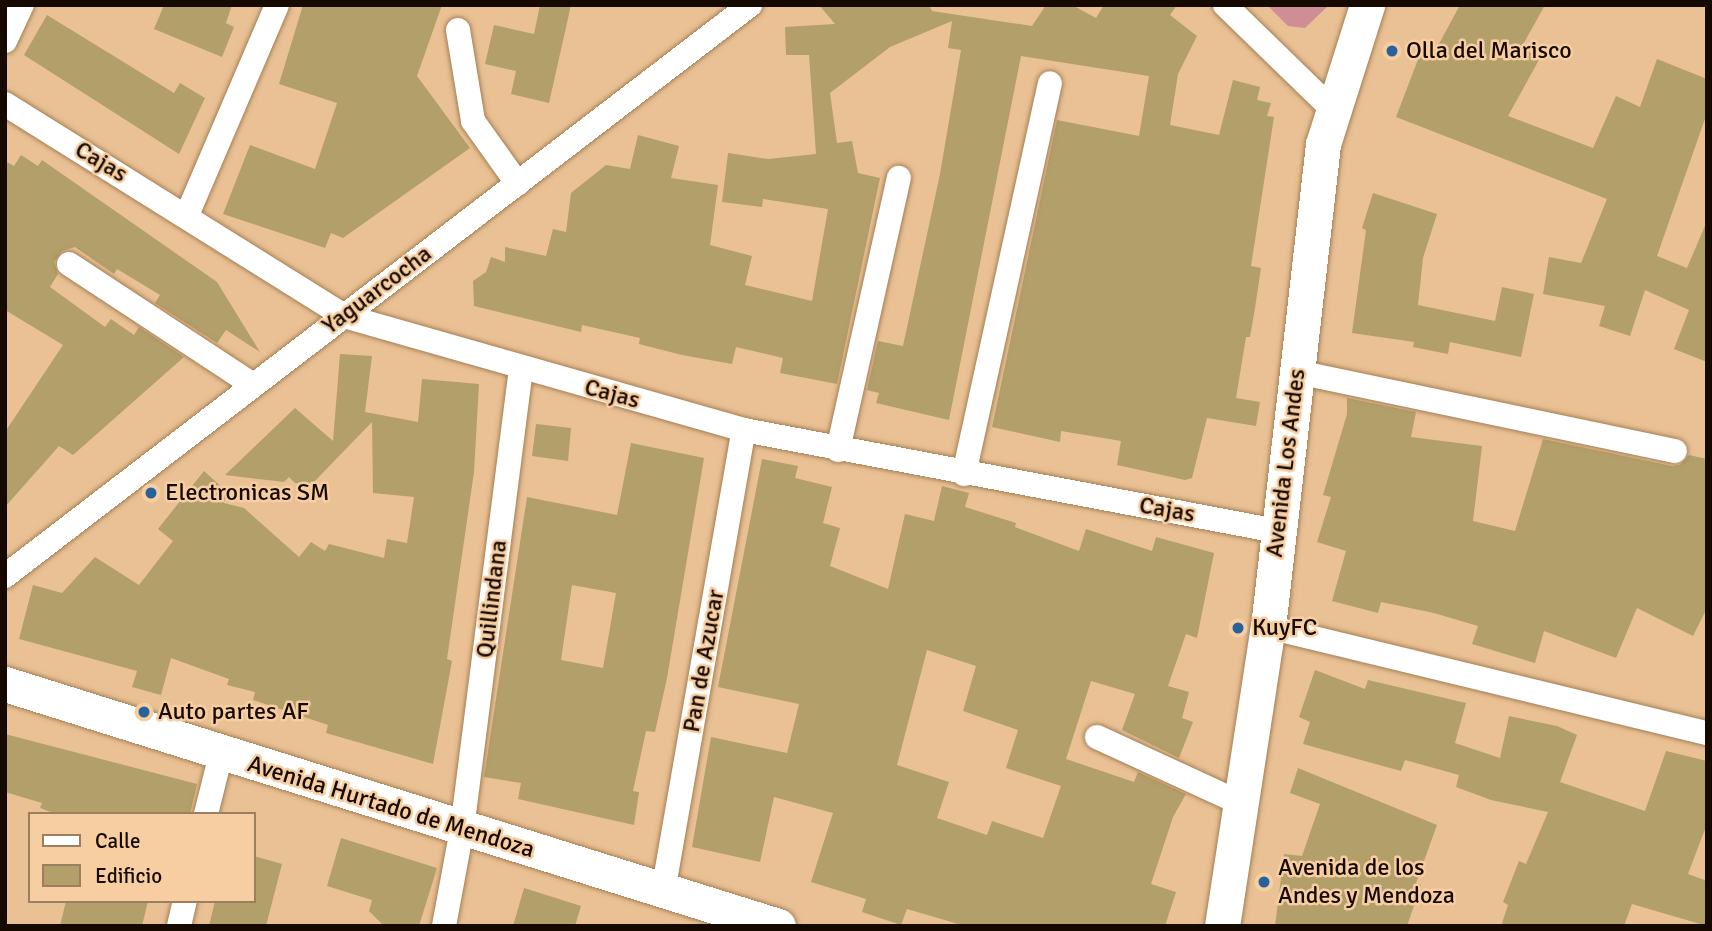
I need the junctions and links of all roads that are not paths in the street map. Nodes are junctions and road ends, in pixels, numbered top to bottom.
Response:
1 (22, 5) edge
2 (277, 5) edge
3 (750, 5) edge
4 (1225, 5) edge
5 (1367, 5) edge
6 (458, 30) dead end
7 (5, 41) edge
8 (1050, 83) dead end
9 (5, 104) edge
10 (1332, 109) junction
11 (899, 178) dead end
12 (518, 184) junction
13 (187, 215) junction
14 (69, 264) dead end
15 (344, 316) junction
16 (521, 369) junction
17 (1297, 372) junction
18 (252, 384) junction
19 (744, 430) junction
20 (838, 450) junction
21 (1675, 451) dead end
22 (964, 474) junction
23 (1277, 531) junction
24 (5, 576) edge
25 (1269, 627) junction
26 (5, 684) edge
27 (1707, 733) edge
28 (1097, 737) dead end
29 (220, 754) junction
30 (1243, 804) junction
31 (206, 812) edge
32 (462, 829) junction
33 (663, 892) junction
34 (184, 903) edge
35 (712, 917) edge
36 (179, 926) edge
37 (444, 926) edge
38 (778, 926) edge
39 (1222, 926) edge

1 - 7 street
2 - 13 street
3 - 12 street, Yaguarcocha
4 - 10 street
5 - 10 main road, Avenida Los Andes
6 - 12 street
8 - 22 street
9 - 13 street, Cajas
10 - 17 main road, Avenida Los Andes
11 - 20 street
12 - 15 street, Yaguarcocha
13 - 15 street, Cajas
14 - 18 street
15 - 16 street, Cajas
15 - 18 street, Yaguarcocha
16 - 19 street, Cajas
16 - 32 street, Quillindana
17 - 21 street
17 - 23 main road, Avenida Los Andes
18 - 24 street, Yaguarcocha
19 - 20 street, Cajas
19 - 33 street, Pan de Azucar
20 - 22 street, Cajas
22 - 23 street, Cajas
23 - 25 main road, Avenida Los Andes
25 - 27 street
25 - 30 main road, Avenida Los Andes
26 - 29 main road, Avenida Hurtado de Mendoza
28 - 30 street
29 - 31 street
29 - 32 main road, Avenida Hurtado de Mendoza
30 - 39 main road, Avenida Los Andes
32 - 33 main road, Avenida Hurtado de Mendoza
32 - 37 street, Quillindana
33 - 35 main road, Avenida Hurtado de Mendoza
34 - 36 street
35 - 38 main road, Avenida Hurtado de Mendoza

